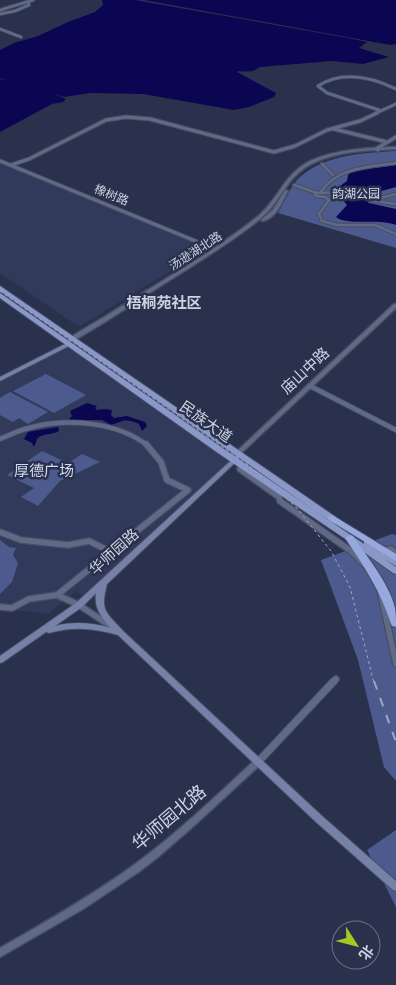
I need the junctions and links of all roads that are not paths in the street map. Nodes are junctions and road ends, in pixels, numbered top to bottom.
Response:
1 (34, 0) edge
2 (27, 2) junction
3 (0, 12) edge
4 (0, 29) edge
5 (21, 37) dead end
6 (396, 89) edge
7 (396, 104) edge
8 (379, 110) junction
9 (332, 129) junction
10 (396, 137) edge
11 (387, 142) junction
12 (396, 149) edge
13 (377, 150) junction
14 (0, 160) edge
15 (396, 163) edge
16 (322, 164) dead end
17 (11, 165) junction
18 (333, 175) junction
19 (294, 185) dead end
20 (319, 193) junction
21 (396, 194) edge
22 (325, 195) junction
23 (381, 199) junction
24 (396, 204) edge
25 (396, 234) edge
26 (215, 249) junction
27 (0, 288) edge
28 (0, 295) edge
29 (396, 305) edge
30 (396, 310) edge
31 (71, 342) junction
32 (0, 378) edge
33 (312, 386) junction
34 (396, 430) edge
35 (0, 439) edge
36 (236, 457) junction
37 (240, 469) dead end
38 (332, 518) junction
39 (0, 532) edge
40 (350, 538) junction
41 (384, 550) junction
42 (111, 552) junction
43 (396, 553) edge
44 (396, 558) edge
45 (396, 563) edge
46 (396, 571) edge
47 (103, 584) junction
48 (57, 594) junction
49 (79, 605) junction
50 (0, 606) edge
51 (396, 624) edge
52 (42, 632) junction
53 (120, 633) junction
54 (0, 660) edge
55 (396, 664) edge
56 (336, 679) dead end
57 (258, 762) junction
58 (396, 887) edge
59 (0, 953) edge

1 - 2 street
2 - 3 street
2 - 3 street
4 - 5 street
6 - 8 street
7 - 8 street
8 - 9 street
9 - 11 street
9 - 17 street
10 - 11 street
11 - 13 street
12 - 13 street, 汤逊湖北路
13 - 26 street, 汤逊湖北路
13 - 31 street, 汤逊湖北路
14 - 17 street, 橡树路
15 - 18 street
16 - 18 street
17 - 26 street, 橡树路
18 - 20 street
19 - 20 street
20 - 22 street
20 - 22 street
21 - 23 street
22 - 23 street
22 - 25 street
23 - 24 street
26 - 31 street, 汤逊湖北路
27 - 31 main road, 民族大道
28 - 31 main road, 民族大道
29 - 33 street, 庙山中路
30 - 33 street, 庙山中路
31 - 32 main road, 汤逊湖北路
31 - 36 main road, 民族大道
33 - 34 street
33 - 36 street, 庙山中路
35 - 42 street
36 - 38 main road, 民族大道
36 - 40 main road, 民族大道
36 - 47 main road, 华师园路
37 - 55 street
38 - 41 highway
38 - 45 main road, 民族大道
39 - 42 street
40 - 46 main road, 民族大道
40 - 51 highway
41 - 43 street
41 - 44 highway
42 - 48 street
47 - 49 main road, 华师园路
47 - 53 main road
48 - 49 street
48 - 50 street
49 - 52 main road, 华师园路
49 - 53 street
52 - 53 main road
52 - 54 main road, 华师园路
53 - 57 main road
56 - 57 street, 华师园北路
57 - 58 main road
57 - 59 street, 华师园北路

